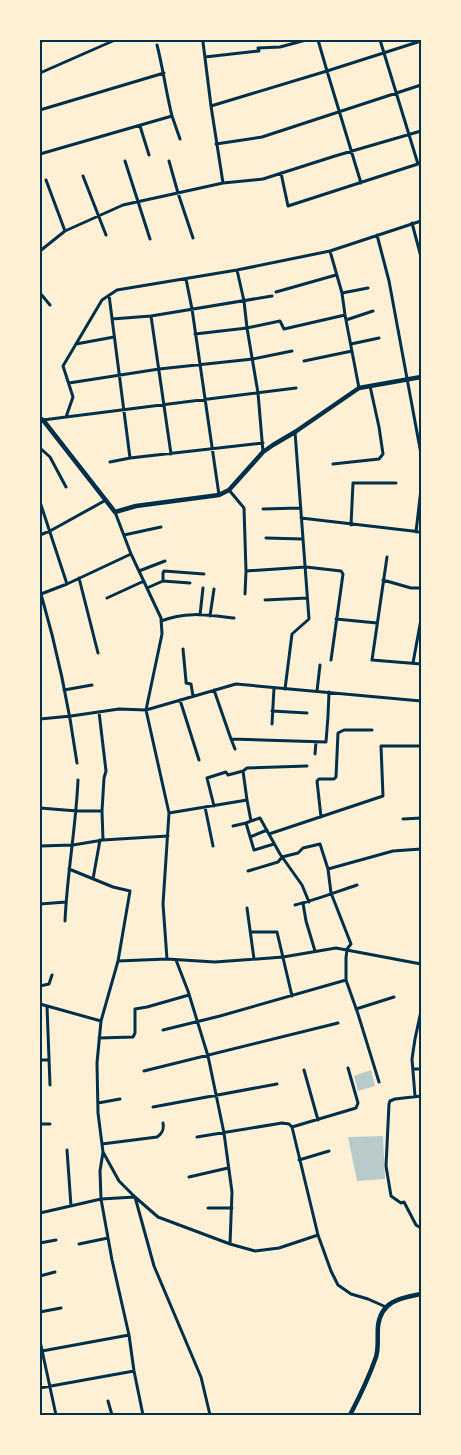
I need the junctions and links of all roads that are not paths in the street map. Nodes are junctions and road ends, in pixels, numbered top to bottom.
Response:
1 (44, 40) edge
2 (115, 40) edge
3 (306, 40) edge
4 (318, 40) edge
5 (380, 40) edge
6 (421, 41) edge
7 (40, 42) edge
8 (203, 42) dead end
9 (157, 45) dead end
10 (385, 53) junction
11 (205, 57) junction
12 (327, 72) junction
13 (40, 73) edge
14 (164, 73) junction
15 (421, 85) edge
16 (397, 93) junction
17 (211, 106) junction
18 (40, 110) edge
19 (340, 112) junction
20 (172, 116) junction
21 (140, 126) junction
22 (421, 131) edge
23 (410, 134) junction
24 (180, 139) dead end
25 (216, 144) junction
26 (352, 151) junction
27 (40, 154) edge
28 (148, 155) dead end
29 (169, 161) dead end
30 (125, 162) dead end
31 (420, 163) edge
32 (281, 173) junction
33 (83, 176) dead end
34 (46, 180) dead end
35 (361, 182) junction
36 (223, 183) junction
37 (178, 194) junction
38 (138, 202) junction
39 (98, 215) junction
40 (421, 221) edge
41 (412, 224) junction
42 (65, 231) junction
43 (106, 235) dead end
44 (378, 235) junction
45 (193, 238) dead end
46 (150, 239) dead end
47 (40, 250) edge
48 (330, 251) junction
49 (421, 257) edge
50 (237, 270) junction
51 (336, 276) junction
52 (186, 279) junction
53 (368, 288) dead end
54 (276, 292) dead end
55 (40, 293) edge
56 (342, 293) junction
57 (109, 295) junction
58 (272, 296) dead end
59 (244, 301) junction
60 (50, 304) dead end
61 (192, 309) junction
62 (373, 311) dead end
63 (345, 315) junction
64 (151, 316) junction
65 (112, 319) junction
66 (346, 320) junction
67 (247, 328) junction
68 (195, 334) junction
69 (114, 337) junction
70 (379, 338) dead end
71 (76, 344) junction
72 (351, 344) junction
73 (292, 351) dead end
74 (352, 351) junction
75 (253, 359) junction
76 (304, 361) dead end
77 (199, 365) junction
78 (159, 369) junction
79 (119, 374) junction
80 (421, 377) edge
81 (407, 379) junction
82 (69, 383) junction
83 (370, 386) junction
84 (296, 388) dead end
85 (359, 388) junction
86 (258, 393) junction
87 (204, 400) junction
88 (164, 405) junction
89 (124, 410) junction
90 (66, 417) junction
91 (41, 420) edge
92 (295, 432) junction
93 (263, 443) junction
94 (40, 448) edge
95 (212, 449) junction
96 (263, 452) junction
97 (171, 454) junction
98 (421, 454) edge
99 (130, 458) junction
100 (110, 462) dead end
101 (333, 464) dead end
102 (396, 483) dead end
103 (66, 487) dead end
104 (421, 489) edge
105 (229, 490) junction
106 (219, 495) junction
107 (106, 500) junction
108 (40, 502) edge
109 (300, 508) junction
110 (263, 509) dead end
111 (115, 512) junction
112 (301, 518) junction
113 (352, 525) junction
114 (161, 527) dead end
115 (50, 531) junction
116 (416, 532) junction
117 (421, 532) edge
118 (40, 535) edge
119 (124, 536) junction
120 (266, 538) dead end
121 (302, 539) junction
122 (131, 554) junction
123 (387, 557) dead end
124 (166, 561) dead end
125 (306, 567) junction
126 (246, 570) junction
127 (139, 571) junction
128 (204, 574) dead end
129 (79, 578) junction
130 (383, 580) junction
131 (144, 581) junction
132 (163, 581) junction
133 (190, 583) dead end
134 (68, 584) junction
135 (147, 588) junction
136 (204, 588) dead end
137 (421, 588) edge
138 (214, 589) dead end
139 (40, 594) edge
140 (245, 594) dead end
141 (107, 598) dead end
142 (307, 598) junction
143 (265, 600) dead end
144 (200, 615) junction
145 (210, 616) junction
146 (234, 618) dead end
147 (336, 619) junction
148 (421, 619) edge
149 (161, 621) junction
150 (377, 623) junction
151 (183, 649) dead end
152 (98, 653) dead end
153 (331, 660) dead end
154 (413, 663) junction
155 (421, 664) edge
156 (320, 665) dead end
157 (92, 685) dead end
158 (274, 688) junction
159 (285, 689) junction
160 (64, 690) junction
161 (214, 690) junction
162 (317, 691) junction
163 (328, 692) junction
164 (193, 696) junction
165 (180, 700) junction
166 (421, 701) edge
167 (146, 710) junction
168 (272, 711) junction
169 (99, 712) junction
170 (307, 713) dead end
171 (71, 716) junction
172 (40, 719) edge
173 (272, 724) dead end
174 (372, 730) dead end
175 (231, 739) junction
176 (316, 742) junction
177 (421, 746) edge
178 (235, 749) dead end
179 (315, 754) dead end
180 (199, 760) dead end
181 (77, 763) dead end
182 (306, 766) dead end
183 (243, 771) junction
184 (78, 780) dead end
185 (247, 800) junction
186 (214, 806) junction
187 (205, 807) junction
188 (40, 808) edge
189 (77, 811) junction
190 (102, 811) junction
191 (169, 813) junction
192 (321, 817) junction
193 (421, 818) edge
194 (403, 819) dead end
195 (251, 821) junction
196 (246, 823) junction
197 (233, 826) dead end
198 (268, 832) junction
199 (168, 836) junction
200 (250, 837) junction
201 (102, 840) junction
202 (274, 844) junction
203 (73, 845) junction
204 (40, 846) edge
205 (213, 846) dead end
206 (421, 849) edge
207 (282, 857) junction
208 (69, 869) junction
209 (328, 869) junction
210 (248, 871) dead end
211 (93, 879) junction
212 (357, 885) dead end
213 (331, 893) junction
214 (66, 902) junction
215 (309, 902) junction
216 (303, 903) junction
217 (40, 904) edge
218 (295, 905) dead end
219 (247, 908) dead end
220 (65, 921) dead end
221 (250, 932) junction
222 (347, 950) junction
223 (315, 951) junction
224 (283, 957) junction
225 (167, 959) junction
226 (118, 960) junction
227 (176, 960) junction
228 (254, 960) junction
229 (421, 964) edge
230 (52, 975) dead end
231 (346, 980) junction
232 (40, 986) edge
233 (189, 995) junction
234 (292, 996) junction
235 (394, 997) dead end
236 (40, 1004) edge
237 (47, 1006) junction
238 (356, 1009) junction
239 (421, 1011) edge
240 (420, 1016) edge
241 (101, 1021) junction
242 (197, 1022) junction
243 (338, 1023) dead end
244 (163, 1030) dead end
245 (100, 1038) junction
246 (208, 1056) junction
247 (40, 1060) edge
248 (49, 1060) junction
249 (348, 1068) dead end
250 (413, 1069) junction
251 (421, 1069) edge
252 (304, 1070) dead end
253 (144, 1071) dead end
254 (380, 1082) dead end
255 (277, 1084) dead end
256 (50, 1086) dead end
257 (216, 1094) junction
258 (415, 1096) junction
259 (421, 1096) edge
260 (120, 1100) dead end
261 (98, 1103) junction
262 (153, 1107) dead end
263 (318, 1120) junction
264 (163, 1123) dead end
265 (40, 1124) edge
266 (50, 1124) dead end
267 (292, 1127) junction
268 (224, 1133) junction
269 (197, 1137) dead end
270 (102, 1144) junction
271 (67, 1150) dead end
272 (329, 1151) dead end
273 (103, 1152) junction
274 (299, 1160) junction
275 (228, 1168) junction
276 (189, 1177) dead end
277 (135, 1197) junction
278 (101, 1199) junction
279 (71, 1206) junction
280 (208, 1208) dead end
281 (232, 1208) junction
282 (40, 1213) edge
283 (421, 1228) edge
284 (318, 1235) junction
285 (108, 1238) junction
286 (56, 1240) dead end
287 (40, 1243) edge
288 (79, 1244) dead end
289 (230, 1244) junction
290 (55, 1272) dead end
291 (40, 1276) edge
292 (421, 1294) edge
293 (386, 1307) junction
294 (61, 1308) dead end
295 (40, 1312) edge
296 (129, 1334) junction
297 (40, 1341) edge
298 (42, 1351) junction
299 (134, 1371) junction
300 (49, 1386) junction
301 (40, 1388) edge
302 (108, 1401) dead end
303 (56, 1415) edge
304 (112, 1415) edge
305 (143, 1415) edge
306 (210, 1415) edge
307 (350, 1415) edge

1 - 7 street
2 - 13 street
3 - 11 street
4 - 12 street
5 - 10 street
6 - 10 street
8 - 11 street
9 - 14 street
10 - 12 street
10 - 16 street
11 - 17 street
12 - 17 street
12 - 19 street
14 - 18 street
14 - 20 street
15 - 16 street
16 - 19 street
16 - 23 street
17 - 25 street
19 - 25 street
19 - 26 street
20 - 21 street
20 - 24 street
21 - 27 street
21 - 28 street
22 - 23 street
23 - 26 street
23 - 31 street
25 - 36 street
26 - 32 street
26 - 35 street
29 - 37 street
30 - 38 street
31 - 35 street
32 - 35 street
32 - 36 street
33 - 39 street
34 - 42 street
36 - 37 street
37 - 38 street
37 - 45 street
38 - 39 street
38 - 46 street
39 - 42 street
39 - 43 street
40 - 41 street
41 - 44 street
41 - 49 street
42 - 47 street
44 - 48 street
44 - 81 street
48 - 50 street
48 - 51 street
50 - 52 street
50 - 59 street
51 - 54 street
51 - 56 street
52 - 57 street
52 - 61 street
53 - 56 street
55 - 60 street
56 - 63 street
57 - 65 street
57 - 71 street
58 - 59 street
59 - 61 street
59 - 67 street
61 - 64 street
61 - 68 street
62 - 66 street
63 - 66 street
63 - 67 street
64 - 65 street
64 - 78 street
65 - 69 street
66 - 72 street
67 - 68 street
67 - 75 street
68 - 77 street
69 - 71 street
69 - 79 street
70 - 72 street
71 - 82 street
72 - 74 street
73 - 75 street
74 - 76 street
74 - 85 street
75 - 77 street
75 - 86 street
77 - 78 street
77 - 87 street
78 - 79 street
78 - 88 street
79 - 82 street
79 - 89 street
80 - 81 street
81 - 83 street
81 - 98 street
82 - 90 street
83 - 85 street
83 - 101 street
84 - 86 street
85 - 92 street
86 - 87 street
86 - 93 street
87 - 88 street
87 - 95 street
88 - 89 street
88 - 97 street
89 - 90 street
89 - 99 street
90 - 91 street
91 - 107 street
92 - 96 street
92 - 109 street
93 - 95 street
93 - 96 street
94 - 103 street
95 - 97 street
95 - 106 street
96 - 105 street
97 - 99 street
99 - 100 street
102 - 113 street
104 - 116 street
105 - 106 street
105 - 126 street
106 - 111 street
107 - 111 street
107 - 115 street
108 - 115 street
109 - 110 street
109 - 112 street
111 - 119 street
112 - 113 street
112 - 121 street
113 - 116 street
114 - 119 street
115 - 118 street
115 - 134 street
116 - 117 street
119 - 122 street
120 - 121 street
121 - 125 street
122 - 127 street
122 - 129 street
123 - 130 street
124 - 127 street
125 - 126 street
125 - 142 street
125 - 147 street
126 - 140 street
127 - 131 street
128 - 132 street
129 - 134 street
129 - 152 street
130 - 137 street
130 - 150 street
131 - 135 street
131 - 141 street
132 - 133 street
132 - 135 street
134 - 139 street
135 - 149 street
136 - 144 street
138 - 145 street
139 - 160 street
142 - 143 street
142 - 159 street
144 - 145 street
144 - 149 street
145 - 146 street
147 - 150 street
147 - 153 street
148 - 154 street
149 - 167 street
150 - 154 street
151 - 164 street
154 - 155 street
156 - 162 street
157 - 160 street
158 - 159 street
158 - 161 street
158 - 168 street
159 - 162 street
160 - 171 street
161 - 164 street
161 - 175 street
162 - 163 street
163 - 166 street
163 - 176 street
164 - 165 street
165 - 167 street
165 - 180 street
167 - 169 street
167 - 191 street
168 - 170 street
168 - 173 street
169 - 171 street
169 - 190 street
171 - 172 street
171 - 181 street
174 - 192 street
175 - 176 street
175 - 178 street
176 - 179 street
177 - 192 street
182 - 183 street
183 - 185 street
183 - 186 street
184 - 189 street
185 - 186 street
185 - 195 street
186 - 187 street
187 - 191 street
187 - 205 street
188 - 189 street
189 - 190 street
189 - 203 street
190 - 201 street
191 - 199 street
192 - 198 street
193 - 194 street
195 - 196 street
195 - 198 street
196 - 197 street
196 - 200 street
198 - 200 street
198 - 202 street
199 - 201 street
199 - 225 street
200 - 202 street
201 - 203 street
201 - 211 street
202 - 207 street
203 - 204 street
203 - 208 street
206 - 209 street
207 - 209 street
207 - 210 street
207 - 215 street
208 - 211 street
208 - 214 street
209 - 213 street
211 - 226 street
212 - 213 street
213 - 215 street
213 - 222 street
214 - 217 street
214 - 220 street
215 - 216 street
216 - 218 street
216 - 223 street
219 - 221 street
221 - 224 street
221 - 228 street
222 - 223 street
222 - 229 street
222 - 231 street
223 - 224 street
224 - 228 street
224 - 234 street
225 - 226 street
225 - 227 street
226 - 241 street
227 - 228 street
227 - 233 street
230 - 232 street
231 - 234 street
231 - 238 street
233 - 242 street
233 - 245 street
234 - 242 street
235 - 238 street
236 - 237 street
237 - 241 street
237 - 248 street
238 - 254 street
239 - 240 street
240 - 250 street
241 - 245 street
242 - 244 street
242 - 246 street
243 - 246 street
245 - 261 street
246 - 253 street
246 - 257 street
247 - 248 street
248 - 256 street
249 - 263 street
250 - 251 street
250 - 258 street
252 - 263 street
255 - 257 street
257 - 262 street
257 - 268 street
258 - 259 street
258 - 283 street
260 - 261 street
261 - 270 street
263 - 267 street
264 - 270 street
265 - 266 street
267 - 268 street
267 - 274 street
268 - 269 street
268 - 275 street
270 - 273 street
271 - 279 street
272 - 274 street
273 - 277 street
273 - 278 street
274 - 284 street
275 - 276 street
275 - 281 street
277 - 278 street
277 - 289 street
277 - 306 street
278 - 279 street
278 - 285 street
279 - 282 street
280 - 281 street
281 - 289 street
284 - 289 street
284 - 293 street
285 - 288 street
285 - 296 street
286 - 287 street
290 - 291 street
292 - 293 street
293 - 307 street
294 - 295 street
296 - 298 street
296 - 299 street
297 - 298 street
298 - 300 street
299 - 300 street
299 - 305 street
300 - 301 street
300 - 303 street
302 - 304 street

